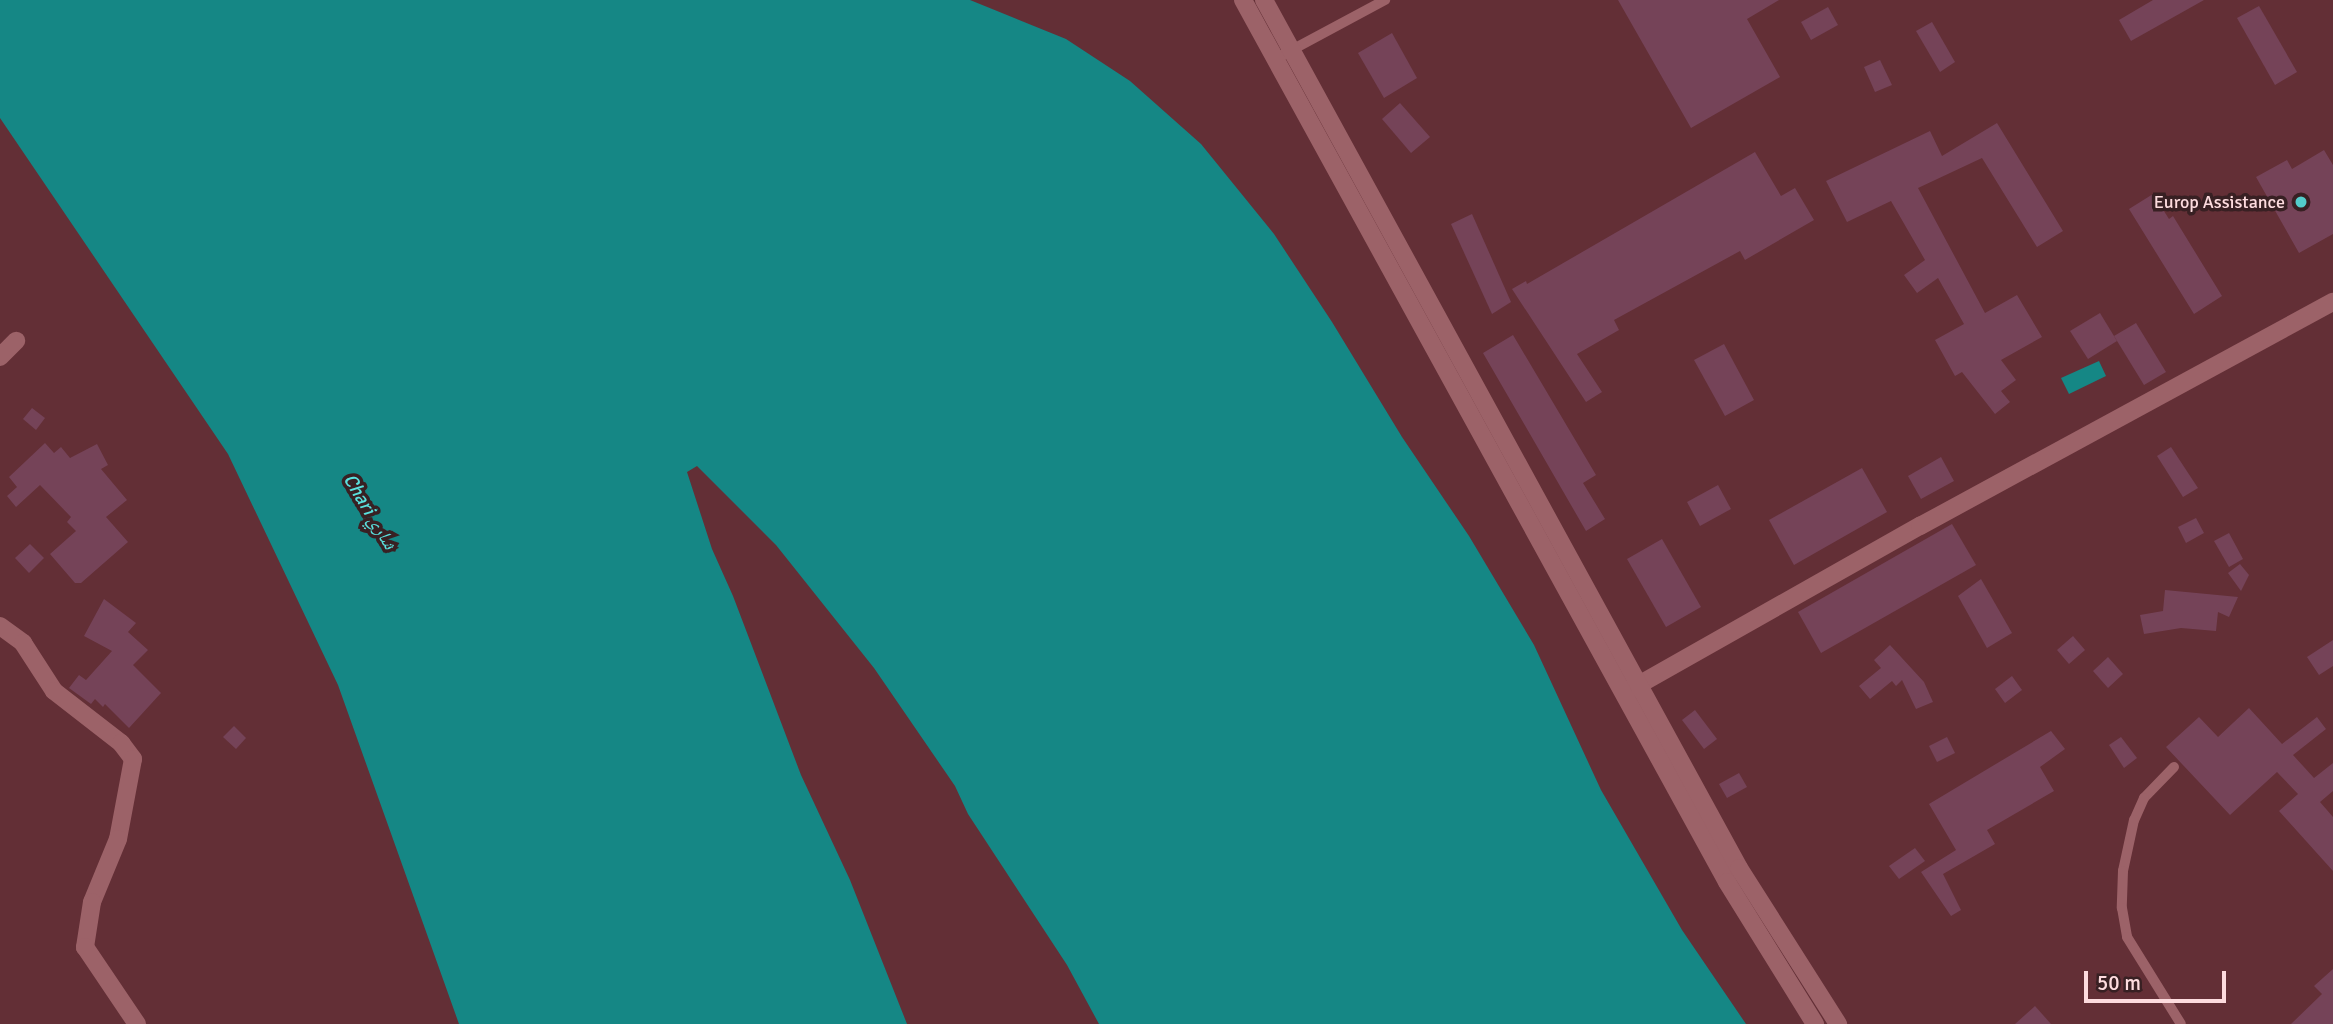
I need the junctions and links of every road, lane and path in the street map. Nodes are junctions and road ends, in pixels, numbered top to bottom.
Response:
1 (1243, 0) edge
2 (1264, 0) edge
3 (1385, 0) edge
4 (1292, 51) junction
5 (1275, 59) junction
6 (2333, 302) edge
7 (16, 341) dead end
8 (0, 358) edge
9 (0, 626) edge
10 (1641, 684) junction
11 (1623, 693) junction
12 (2174, 767) dead end
13 (137, 1024) edge
14 (1815, 1024) edge
15 (1838, 1024) edge
16 (2181, 1024) edge

1 - 5 main road
2 - 4 main road
3 - 4 lane
4 - 5 lane
4 - 10 main road
5 - 11 main road
6 - 10 main road
7 - 8 main road
9 - 13 main road
10 - 11 main road
10 - 15 main road
11 - 14 main road
12 - 16 lane

